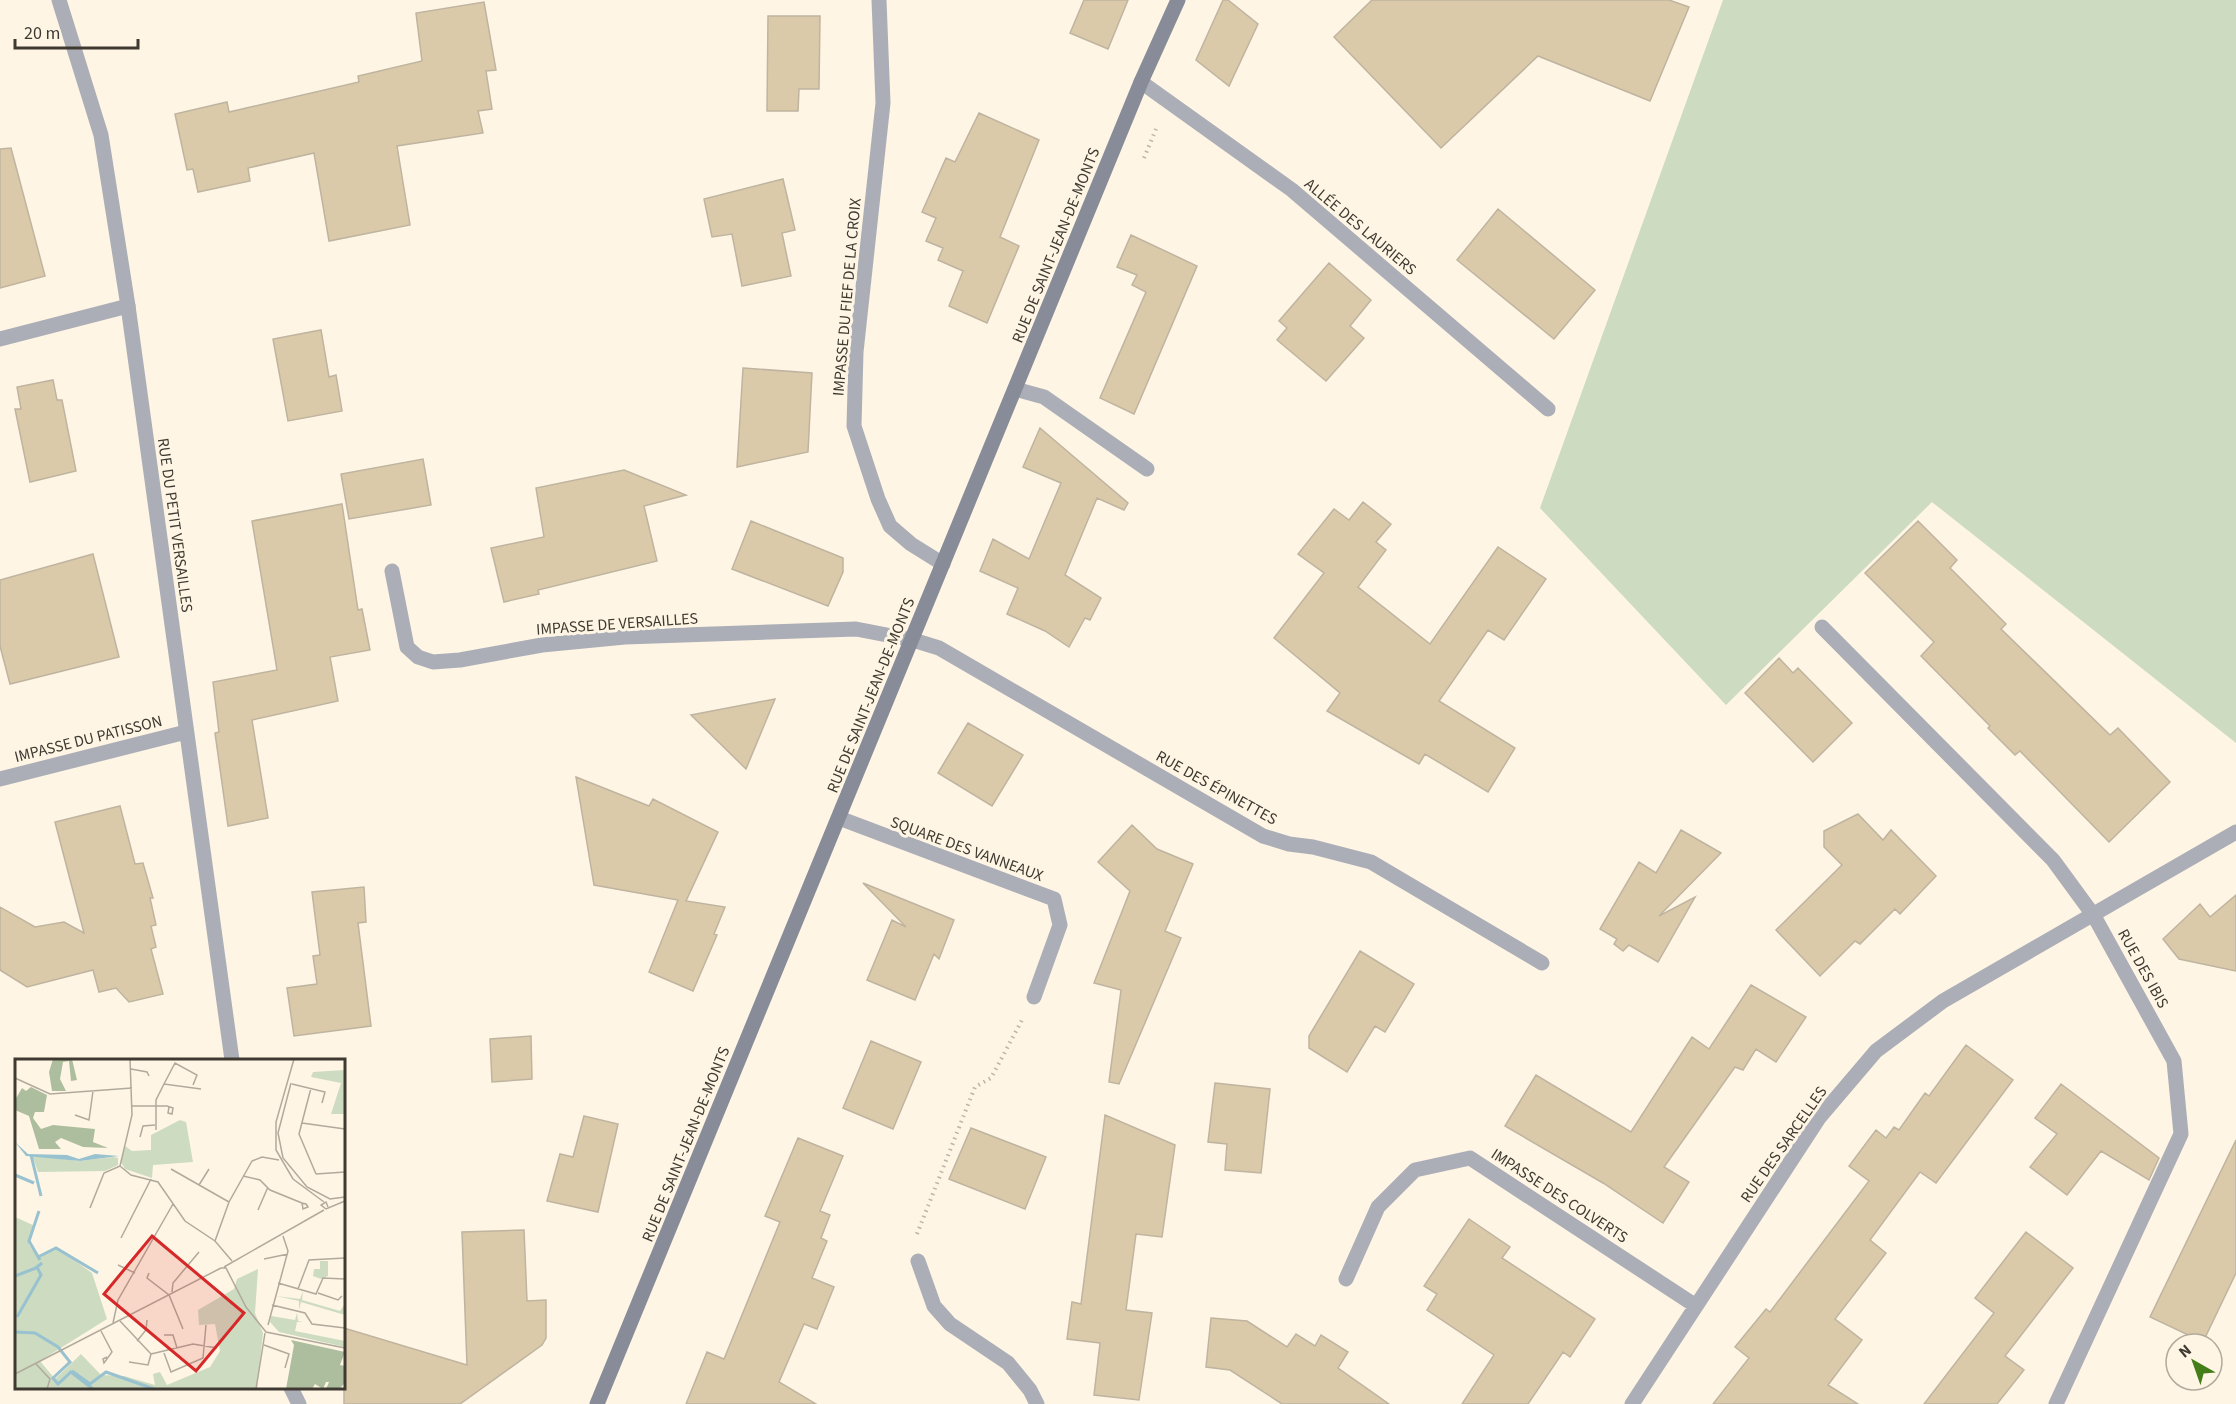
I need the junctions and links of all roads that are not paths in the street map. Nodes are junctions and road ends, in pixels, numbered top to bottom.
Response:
1 (59, 0) edge
2 (879, 0) edge
3 (1178, 0) edge
4 (1141, 82) junction
5 (128, 306) junction
6 (0, 339) edge
7 (1015, 389) junction
8 (1548, 410) dead end
9 (1147, 469) dead end
10 (943, 564) junction
11 (392, 571) dead end
12 (1822, 627) dead end
13 (913, 640) junction
14 (186, 732) junction
15 (0, 779) edge
16 (839, 818) junction
17 (2236, 832) edge
18 (2094, 916) junction
19 (1542, 963) dead end
20 (1034, 997) road end
21 (231, 1059) edge
22 (918, 1261) road end
23 (1346, 1279) dead end
24 (1696, 1306) junction
25 (292, 1389) edge
26 (299, 1404) edge
27 (597, 1404) edge
28 (1037, 1404) edge
29 (1632, 1404) edge
30 (2056, 1404) edge

1 - 5 street, RUE DU PETIT VERSAILLES
2 - 10 street, IMPASSE DU FIEF DE LA CROIX
3 - 4 main road, RUE DE SAINT-JEAN-DE-MONTS
4 - 7 main road, RUE DE SAINT-JEAN-DE-MONTS
4 - 8 street, ALLÉE DES LAURIERS
5 - 6 street
5 - 14 street, RUE DU PETIT VERSAILLES
7 - 9 street
7 - 10 main road, RUE DE SAINT-JEAN-DE-MONTS
10 - 13 main road, RUE DE SAINT-JEAN-DE-MONTS
11 - 13 street, IMPASSE DE VERSAILLES
12 - 18 street, RUE DES IBIS
13 - 16 main road, RUE DE SAINT-JEAN-DE-MONTS
13 - 19 street, RUE DES ÉPINETTES
14 - 15 street, IMPASSE DU PATISSON
14 - 21 street, RUE DU PETIT VERSAILLES
16 - 20 street, SQUARE DES VANNEAUX
16 - 27 main road, RUE DE SAINT-JEAN-DE-MONTS
17 - 18 street, RUE DES SARCELLES
18 - 24 street, RUE DES SARCELLES
18 - 30 street, RUE DES IBIS
22 - 28 street
23 - 24 street, IMPASSE DES COLVERTS
24 - 29 street, RUE DES SARCELLES
25 - 26 street

